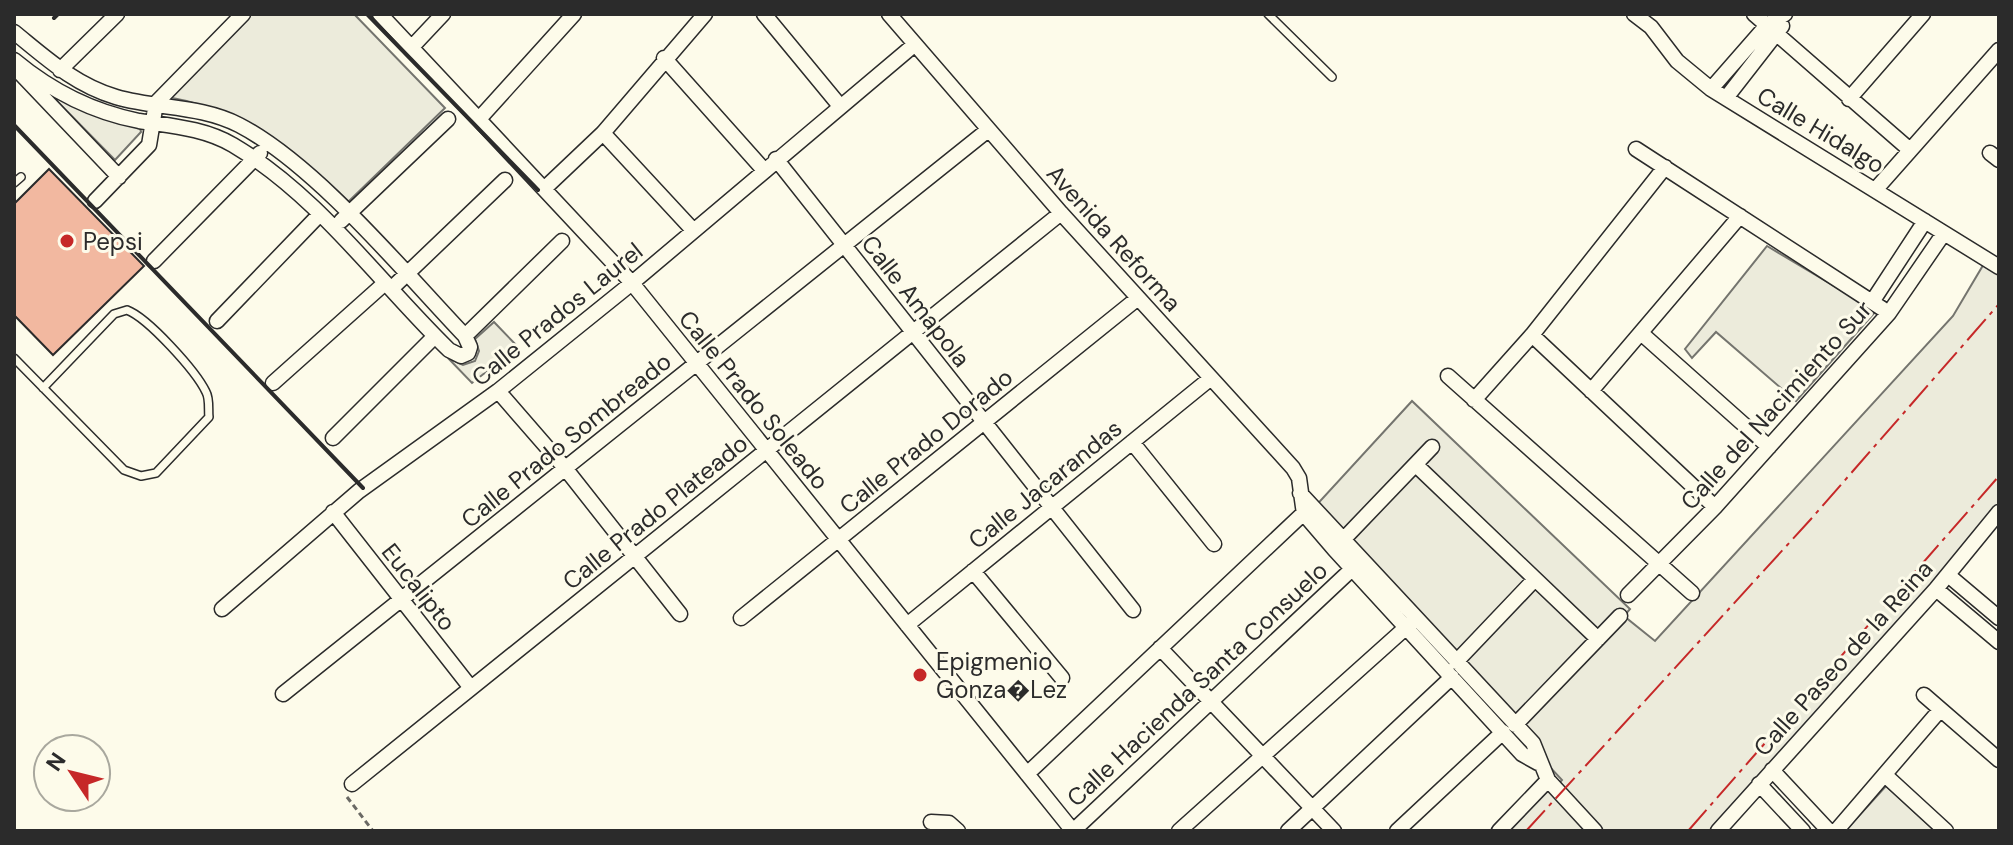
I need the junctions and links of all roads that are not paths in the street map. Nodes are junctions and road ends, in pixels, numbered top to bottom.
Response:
1 (117, 14) edge
2 (243, 14) edge
3 (380, 14) edge
4 (443, 14) edge
5 (574, 14) edge
6 (705, 14) edge
7 (764, 14) edge
8 (889, 14) edge
9 (1268, 14) edge
10 (1634, 14) edge
11 (1754, 14) edge
12 (1786, 14) edge
13 (1923, 14) edge
14 (1773, 30) junction
15 (14, 32) edge
16 (914, 45) junction
17 (411, 48) junction
18 (1999, 50) edge
19 (664, 58) junction
20 (14, 63) edge
21 (60, 70) junction
22 (1332, 77) dead end
23 (1711, 89) junction
24 (1726, 98) junction
25 (1849, 99) junction
26 (156, 103) junction
27 (840, 106) junction
28 (448, 119) dead end
29 (479, 119) junction
30 (154, 122) junction
31 (988, 130) junction
32 (603, 133) junction
33 (268, 144) junction
34 (1636, 149) dead end
35 (1910, 150) junction
36 (776, 159) junction
37 (255, 160) junction
38 (1665, 167) junction
39 (763, 169) junction
40 (119, 177) junction
41 (505, 180) dead end
42 (545, 188) junction
43 (1876, 189) junction
44 (95, 201) dead end
45 (1061, 213) junction
46 (320, 214) junction
47 (347, 214) junction
48 (1740, 216) junction
49 (1925, 221) junction
50 (333, 228) junction
51 (692, 229) junction
52 (1944, 233) junction
53 (562, 241) dead end
54 (844, 245) junction
55 (154, 261) dead end
56 (1999, 267) edge
57 (406, 274) junction
58 (632, 283) junction
59 (388, 286) junction
60 (1138, 298) junction
61 (1872, 302) junction
62 (1889, 313) junction
63 (217, 321) dead end
64 (913, 332) junction
65 (1641, 333) junction
66 (1532, 335) junction
67 (435, 336) junction
68 (465, 336) junction
69 (14, 358) edge
70 (696, 364) junction
71 (1448, 376) dead end
72 (1211, 378) junction
73 (273, 383) dead end
74 (43, 388) junction
75 (498, 391) junction
76 (1591, 391) junction
77 (1474, 400) junction
78 (984, 422) junction
79 (333, 438) dead end
80 (1132, 442) junction
81 (1432, 447) dead end
82 (1769, 447) junction
83 (766, 450) junction
84 (1416, 465) junction
85 (565, 468) junction
86 (1715, 507) junction
87 (1051, 508) junction
88 (1308, 509) junction
89 (333, 512) junction
90 (1999, 512) edge
91 (838, 540) junction
92 (1214, 544) dead end
93 (1339, 544) junction
94 (635, 556) junction
95 (1659, 564) junction
96 (1352, 569) junction
97 (973, 571) junction
98 (1948, 575) junction
99 (1535, 579) junction
100 (1936, 589) junction
101 (1692, 593) dead end
102 (1628, 595) dead end
103 (401, 600) junction
104 (222, 609) dead end
105 (1133, 610) dead end
106 (680, 614) dead end
107 (1620, 616) dead end
108 (741, 618) dead end
109 (1999, 618) edge
110 (1416, 619) junction
111 (907, 625) junction
112 (1403, 627) junction
113 (1598, 639) junction
114 (1999, 642) edge
115 (1160, 648) junction
116 (1456, 662) junction
117 (1452, 677) junction
118 (1062, 678) dead end
119 (471, 688) junction
120 (283, 694) dead end
121 (1924, 695) dead end
122 (1211, 701) junction
123 (1940, 710) junction
124 (1509, 728) junction
125 (1261, 754) junction
126 (1999, 760) edge
127 (1772, 770) junction
128 (1027, 774) junction
129 (1885, 775) junction
130 (1548, 780) junction
131 (352, 784) road end
132 (1759, 784) junction
133 (1313, 809) junction
134 (931, 822) dead end
135 (958, 831) edge
136 (1073, 831) edge
137 (1179, 831) edge
138 (1288, 831) edge
139 (1334, 831) edge
140 (1397, 831) edge
141 (1499, 831) edge
142 (1595, 831) edge
143 (1718, 831) edge
144 (1803, 831) edge
145 (1829, 831) edge
146 (1836, 831) edge
147 (1946, 831) edge

1 - 21 street
2 - 26 street
3 - 17 street, Calle Prado Soleado
4 - 17 street
5 - 29 street
6 - 19 street
7 - 27 street
8 - 16 street, Avenida Reforma
9 - 22 lane
10 - 23 street, Calle Hidalgo
11 - 14 street
12 - 14 street
13 - 25 street
14 - 23 street
14 - 24 street
14 - 25 street
15 - 21 street
16 - 27 street, Calle Prados Laurel
16 - 31 street, Avenida Reforma
17 - 29 street, Calle Prado Soleado
18 - 35 street
19 - 32 street
19 - 39 street
20 - 30 street
20 - 40 street
21 - 26 street
23 - 24 street, Calle Hidalgo
24 - 43 street, Calle Hidalgo
25 - 35 street
26 - 30 street
26 - 33 street
27 - 36 street, Calle Prados Laurel
28 - 47 street
29 - 42 street, Calle Prado Soleado
30 - 37 street
30 - 40 street
31 - 45 street, Avenida Reforma
31 - 54 street, Calle Prado Sombreado
32 - 42 street
32 - 51 street
33 - 37 street
33 - 47 street
34 - 38 street
35 - 43 street
36 - 39 street, Calle Prados Laurel
36 - 54 street, Calle Amapola
37 - 46 street
37 - 55 street
38 - 48 street
38 - 66 street
39 - 51 street, Calle Prados Laurel
40 - 44 street
41 - 57 street
42 - 58 street, Calle Prado Soleado
43 - 49 street, Calle Hidalgo
45 - 60 street, Avenida Reforma
45 - 64 street, Calle Prado Plateado
46 - 50 street
46 - 63 street
47 - 50 street
47 - 57 street
48 - 61 street
48 - 65 street
49 - 52 street, Calle Hidalgo
49 - 61 street, Calle del Nacimiento Sur
50 - 59 street
51 - 58 street, Calle Prados Laurel
52 - 56 street, Calle Hidalgo
52 - 62 street, Calle del Nacimiento Sur
53 - 68 street
54 - 64 street, Calle Amapola
54 - 70 street, Calle Prado Sombreado
57 - 59 street
57 - 68 street
58 - 70 street, Calle Prado Soleado
58 - 75 street, Calle Prados Laurel
59 - 67 street
59 - 73 street
60 - 72 street, Avenida Reforma
60 - 78 street, Calle Prado Dorado
61 - 62 street
62 - 82 street, Calle del Nacimiento Sur
64 - 78 street, Calle Amapola
64 - 83 street, Calle Prado Plateado
65 - 76 street
65 - 82 street
66 - 76 street
66 - 77 street
67 - 68 street
67 - 79 street
69 - 74 lane
70 - 83 street, Calle Prado Soleado
70 - 85 street, Calle Prado Sombreado
71 - 77 street
72 - 80 street, Calle Jacarandas
72 - 88 street, Avenida Reforma
74 - 74 lane
75 - 85 street
75 - 89 street, Calle Prados Laurel
76 - 86 street
77 - 95 street
78 - 87 street, Calle Amapola
78 - 91 street, Calle Prado Dorado
80 - 87 street, Calle Jacarandas
80 - 92 street
81 - 84 street
82 - 86 street, Calle del Nacimiento Sur
83 - 91 street, Calle Prado Soleado
83 - 94 street, Calle Prado Plateado
84 - 93 street
84 - 99 street
85 - 94 street
85 - 103 street, Calle Prado Sombreado
86 - 95 street, Calle del Nacimiento Sur
87 - 97 street, Calle Jacarandas
87 - 105 street, Calle Amapola
88 - 93 street, Avenida Reforma
88 - 115 street
89 - 103 street, Eucalipto
89 - 104 street, Calle Prados Laurel
90 - 98 street, Calle Paseo de la Reina
91 - 108 street, Calle Prado Dorado
91 - 111 street, Calle Prado Soleado
93 - 96 street, Avenida Reforma
93 - 110 street, Avenida Reforma
94 - 106 street
94 - 119 street, Calle Prado Plateado
95 - 101 street
95 - 102 street, Calle del Nacimiento Sur
96 - 112 street, Avenida Reforma
96 - 122 street, Calle Hacienda Santa Consuelo
97 - 111 street, Calle Jacarandas
97 - 118 street
98 - 100 street, Calle Paseo de la Reina
98 - 109 street
99 - 113 street
99 - 116 street
100 - 114 street
100 - 127 street, Calle Paseo de la Reina
103 - 119 street, Eucalipto
103 - 120 street, Calle Prado Sombreado
107 - 113 street
110 - 112 street
110 - 116 street, Avenida Reforma
111 - 128 street, Calle Prado Soleado
112 - 117 street, Avenida Reforma
112 - 125 street
113 - 124 street
115 - 122 street
115 - 128 street
116 - 124 street, Avenida Reforma
117 - 124 street, Avenida Reforma
117 - 133 street
119 - 131 street, Calle Prado Plateado
121 - 123 street
122 - 125 street
122 - 136 street, Calle Hacienda Santa Consuelo
123 - 126 street
123 - 129 street
124 - 130 street, Avenida Reforma
124 - 140 street
125 - 133 street
125 - 137 street
127 - 132 street, Calle Paseo de la Reina
127 - 145 street
128 - 136 street, Calle Prado Soleado
129 - 146 street
129 - 147 street
130 - 141 street
130 - 142 street, Avenida Reforma
132 - 143 street, Calle Paseo de la Reina
132 - 144 street
133 - 138 street
133 - 139 street
134 - 135 street

